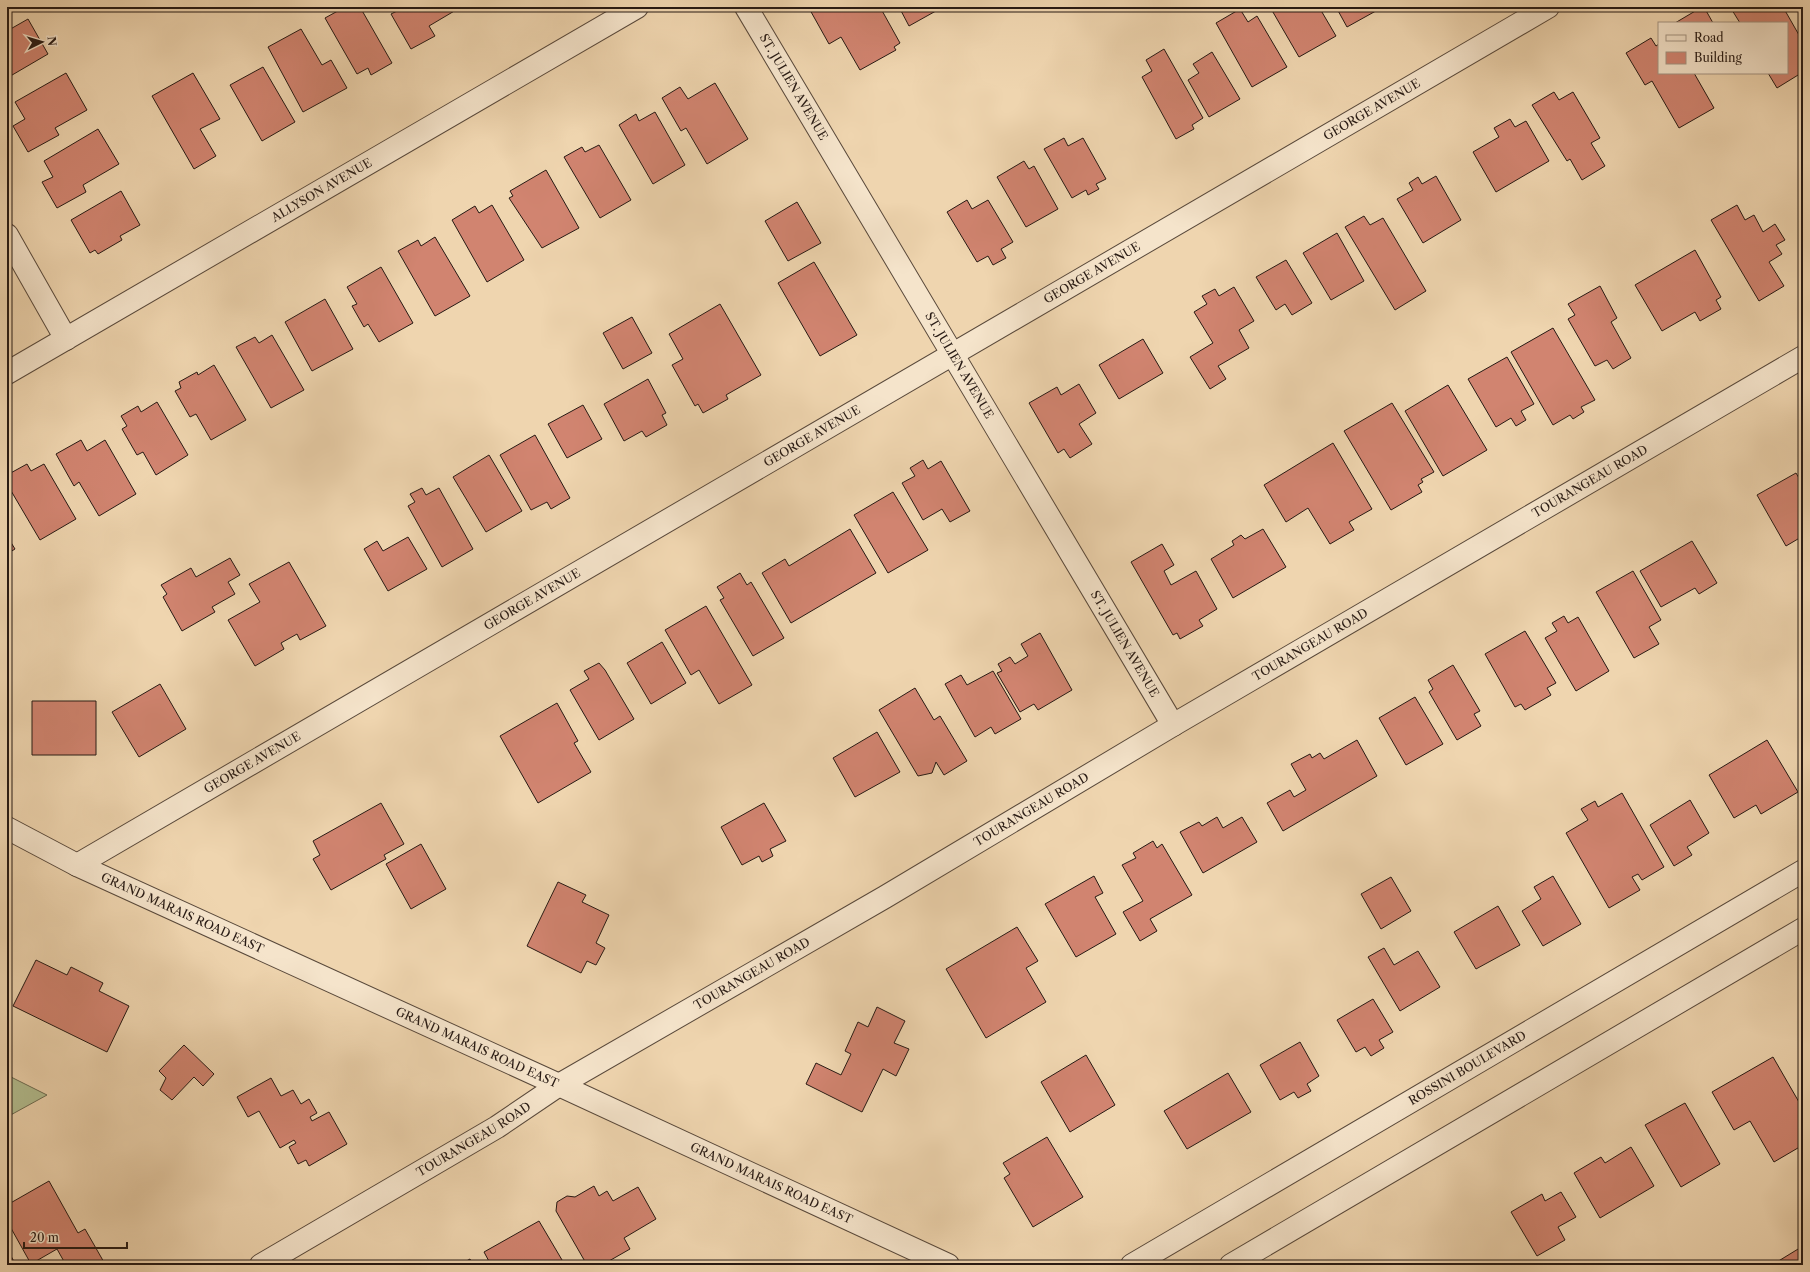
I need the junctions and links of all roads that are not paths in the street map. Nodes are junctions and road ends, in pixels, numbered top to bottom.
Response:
1 (637, 7) edge
2 (746, 7) edge
3 (1548, 7) edge
4 (7, 235) edge
5 (66, 338) junction
6 (953, 354) junction
7 (1803, 357) edge
8 (7, 373) edge
9 (1173, 725) junction
10 (7, 828) edge
11 (77, 865) junction
12 (1803, 871) edge
13 (1803, 929) edge
14 (560, 1085) junction
15 (261, 1265) edge
16 (948, 1265) edge
17 (1132, 1265) edge
18 (1231, 1265) edge

1 - 5 street, ALLYSON AVENUE
2 - 6 street, ST. JULIEN AVENUE
3 - 6 street, GEORGE AVENUE
4 - 5 street
5 - 8 street, ALLYSON AVENUE
6 - 9 street, ST. JULIEN AVENUE
6 - 11 street, GEORGE AVENUE
7 - 9 street, TOURANGEAU ROAD
9 - 14 street, TOURANGEAU ROAD
10 - 11 street, GRAND MARAIS ROAD EAST
11 - 14 street, GRAND MARAIS ROAD EAST
12 - 17 street, ROSSINI BOULEVARD
13 - 18 street
14 - 15 street, TOURANGEAU ROAD
14 - 16 street, GRAND MARAIS ROAD EAST

